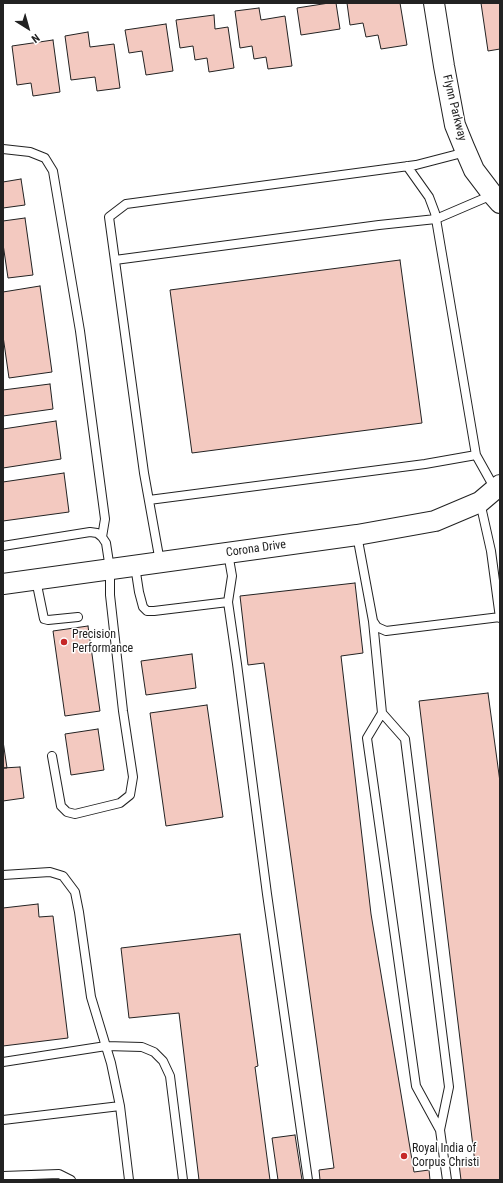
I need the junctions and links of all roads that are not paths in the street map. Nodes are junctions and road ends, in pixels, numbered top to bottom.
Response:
1 (434, 3) edge
2 (3, 148) edge
3 (466, 152) junction
4 (407, 166) junction
5 (496, 199) edge
6 (436, 219) junction
7 (115, 260) junction
8 (476, 455) junction
9 (498, 487) edge
10 (149, 500) junction
11 (480, 502) junction
12 (357, 535) junction
13 (102, 537) junction
14 (3, 546) edge
15 (228, 553) junction
16 (160, 562) junction
17 (135, 566) junction
18 (110, 569) junction
19 (36, 579) junction
20 (3, 584) edge
21 (228, 602) junction
22 (78, 617) dead end
23 (500, 618) edge
24 (373, 621) junction
25 (382, 712) junction
26 (52, 756) dead end
27 (3, 875) edge
28 (106, 1046) junction
29 (3, 1062) edge
30 (120, 1106) junction
31 (3, 1120) edge
32 (440, 1130) junction
33 (3, 1176) edge
34 (71, 1180) edge
35 (129, 1180) edge
36 (183, 1180) edge
37 (308, 1180) edge
38 (448, 1180) edge

1 - 3 street, Flynn Parkway
2 - 13 lane
3 - 4 lane
3 - 5 street, Flynn Parkway
4 - 6 lane
4 - 7 lane
5 - 6 lane
6 - 7 lane
6 - 8 lane
7 - 10 lane
8 - 9 lane
8 - 10 lane
9 - 11 street, Corona Drive
10 - 16 lane
11 - 12 street, Corona Drive
11 - 23 lane
12 - 15 street, Corona Drive
12 - 24 lane
13 - 14 lane
13 - 18 lane
15 - 16 street, Corona Drive
15 - 21 lane
16 - 17 street, Corona Drive
17 - 18 street, Corona Drive
17 - 21 lane
18 - 19 street, Corona Drive
18 - 26 lane
19 - 20 street, Corona Drive
19 - 22 lane
21 - 37 lane
23 - 24 lane
24 - 25 lane
25 - 32 lane
25 - 32 lane
27 - 28 lane
28 - 29 lane
28 - 30 lane
28 - 36 lane
30 - 31 lane
30 - 35 lane
32 - 38 lane
33 - 34 lane

